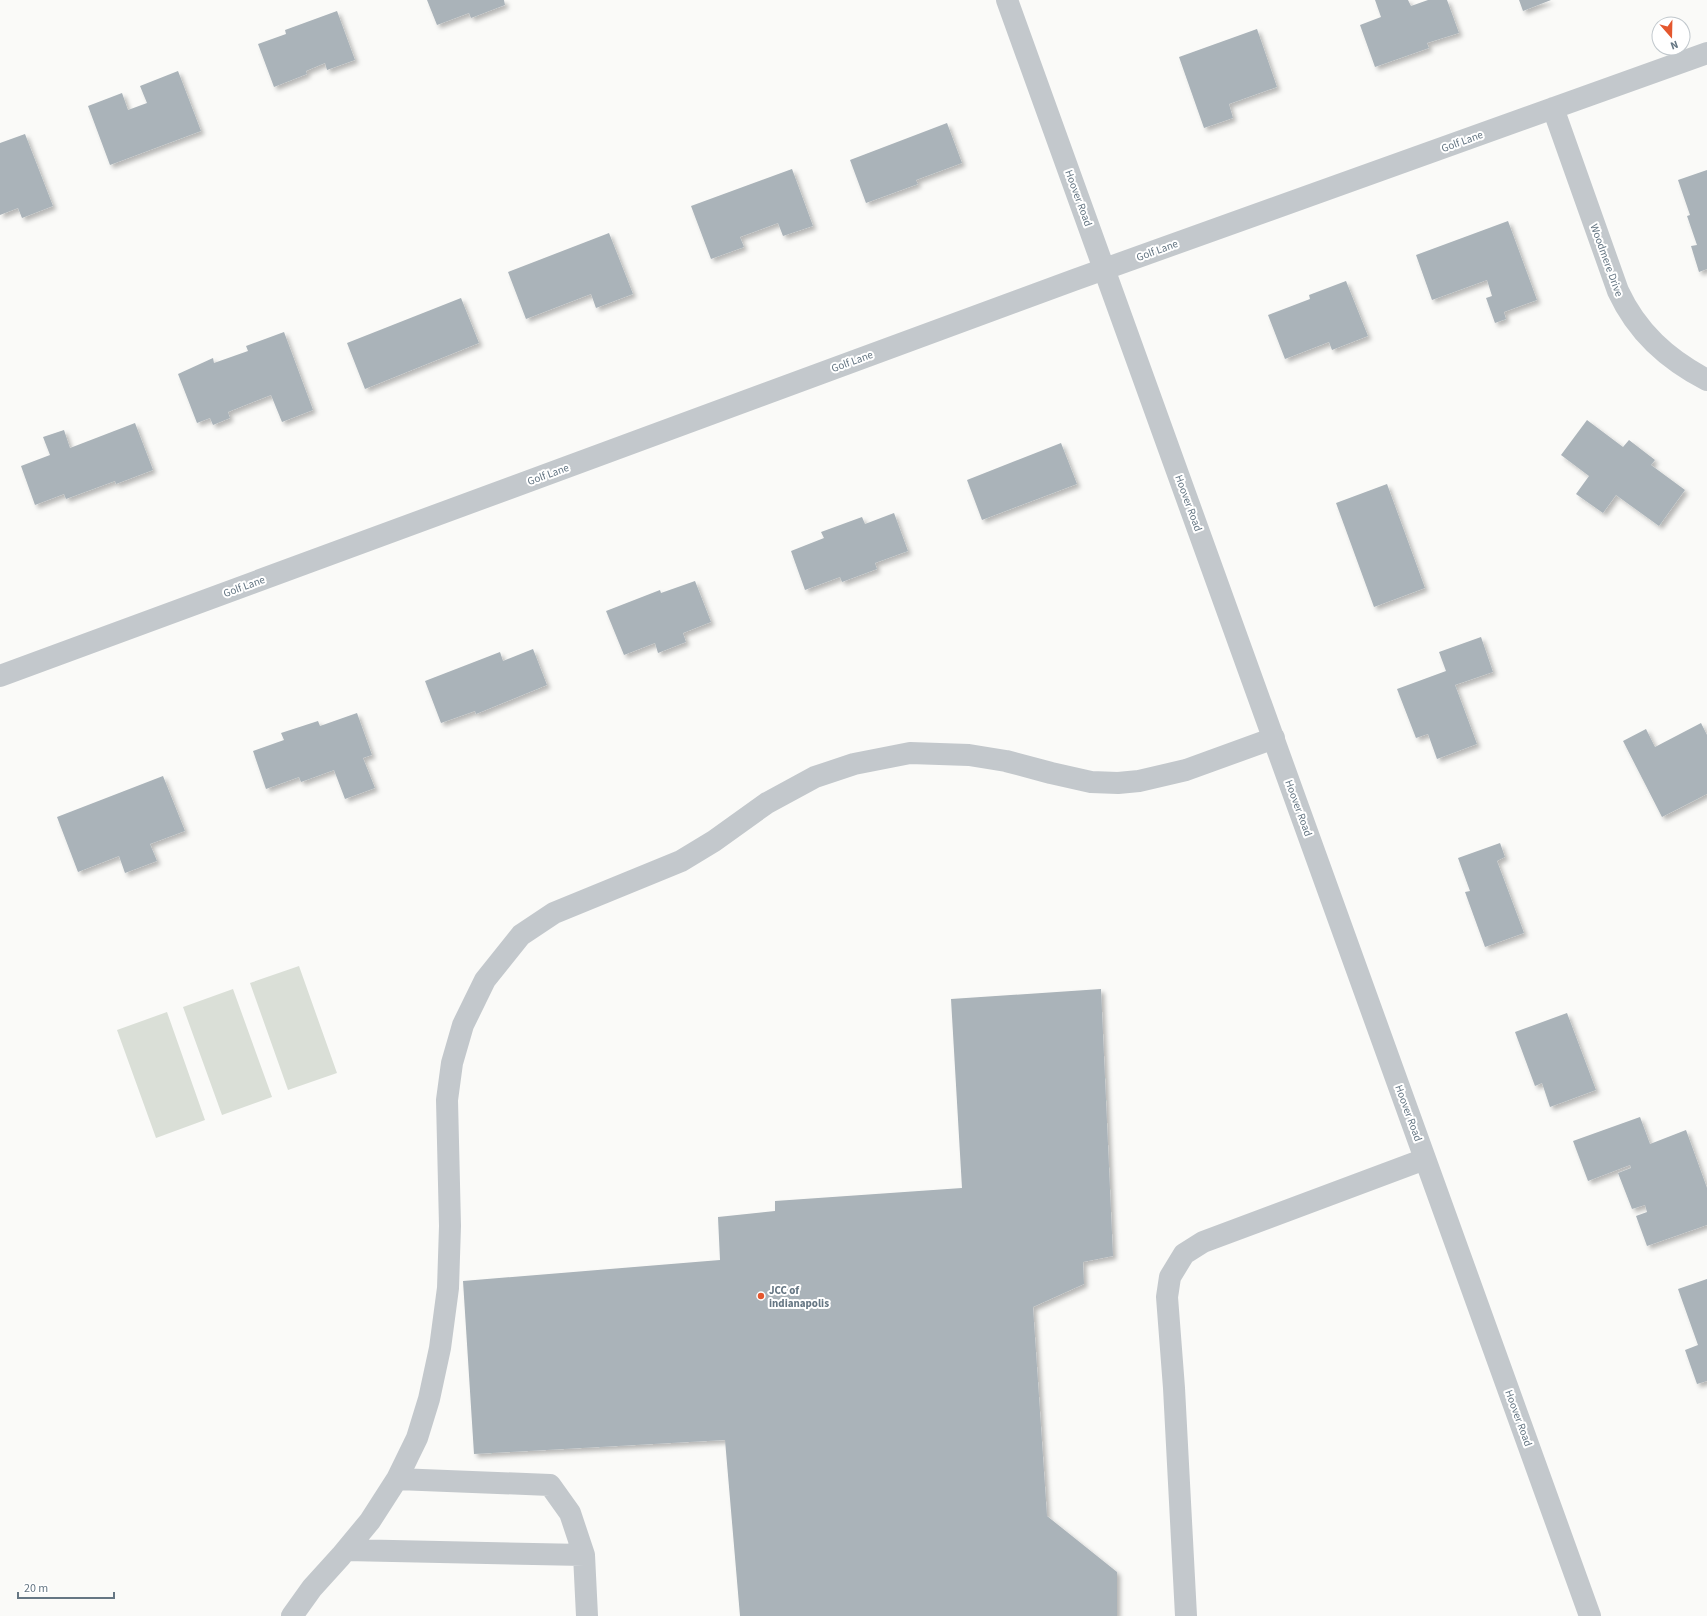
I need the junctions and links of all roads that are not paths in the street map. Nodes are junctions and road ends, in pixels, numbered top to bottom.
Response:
1 (1007, 0) edge
2 (1707, 53) edge
3 (1553, 108) junction
4 (1104, 269) junction
5 (1707, 380) edge
6 (0, 676) edge
7 (1274, 738) junction
8 (1425, 1159) junction
9 (397, 1479) junction
10 (346, 1550) junction
11 (584, 1555) junction
12 (292, 1616) edge
13 (587, 1616) edge
14 (1186, 1616) edge
15 (1590, 1616) edge

1 - 4 street, Hoover Road
2 - 3 street, Golf Lane
3 - 4 street, Golf Lane
3 - 5 street, Woodmere Drive
4 - 6 street, Golf Lane
4 - 7 street, Hoover Road
7 - 8 street, Hoover Road
7 - 9 street
8 - 14 street
8 - 15 street, Hoover Road
9 - 10 street
9 - 11 street
10 - 11 street
10 - 12 street
11 - 13 street

